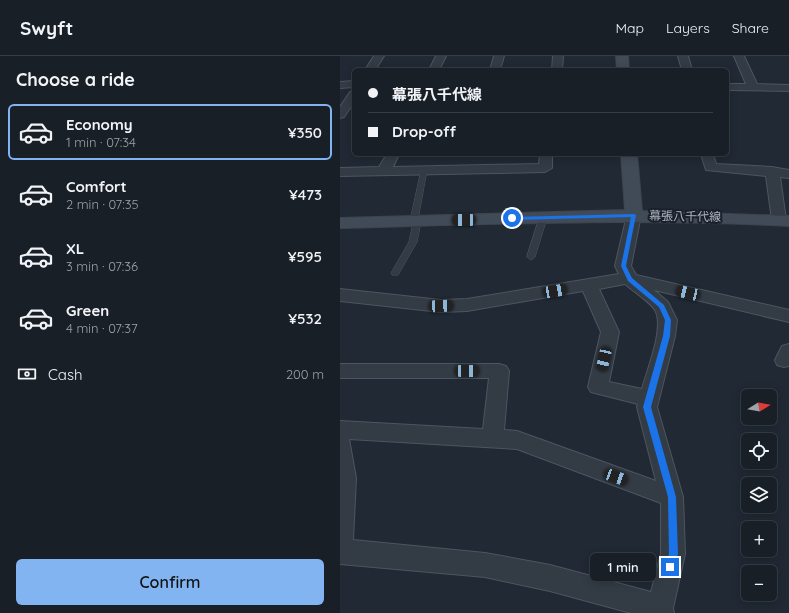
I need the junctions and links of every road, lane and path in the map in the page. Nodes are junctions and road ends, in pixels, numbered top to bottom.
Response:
1 (379, 56) edge
2 (441, 56) edge
3 (499, 56) edge
4 (558, 56) edge
5 (622, 56) edge
6 (683, 56) edge
7 (739, 56) edge
8 (371, 68) edge
9 (435, 68) edge
10 (496, 68) edge
11 (557, 68) edge
12 (623, 68) edge
13 (686, 68) edge
14 (352, 84) edge
15 (340, 85) edge
16 (729, 87) edge
17 (753, 87) junction
18 (789, 88) edge
19 (352, 97) edge
20 (340, 115) edge
21 (392, 156) edge
22 (469, 156) edge
23 (546, 156) edge
24 (629, 156) edge
25 (708, 156) edge
26 (466, 169) junction
27 (424, 170) junction
28 (384, 171) junction
29 (772, 171) junction
30 (340, 172) edge
31 (789, 174) edge
32 (634, 215) junction
33 (543, 218) junction
34 (415, 221) junction
35 (784, 221) edge
36 (340, 223) edge
37 (530, 257) dead end
38 (395, 273) dead end
39 (630, 279) junction
40 (589, 286) junction
41 (340, 295) edge
42 (789, 316) edge
43 (340, 371) edge
44 (649, 398) junction
45 (340, 430) edge
46 (493, 439) junction
47 (340, 443) edge
48 (672, 497) junction
49 (340, 552) edge
50 (661, 610) edge

1 - 8 street
2 - 9 street
3 - 10 street
4 - 11 street
5 - 12 main road
6 - 13 street
7 - 17 street
14 - 15 street
16 - 17 street
17 - 18 street
19 - 20 street
21 - 28 street
22 - 26 street
23 - 26 street
24 - 32 main road
25 - 29 street
26 - 27 street
27 - 28 street
27 - 34 lane
28 - 30 street
29 - 31 street
29 - 35 street
32 - 33 main road, 幕張八千代線
32 - 35 main road, 幕張八千代線
32 - 39 street
33 - 34 main road, 幕張八千代線
33 - 37 lane
34 - 36 main road, 幕張八千代線
34 - 38 lane
39 - 40 street
39 - 42 street
39 - 44 street
40 - 41 street
40 - 44 street
43 - 46 street
44 - 48 street
45 - 46 street
46 - 48 street
47 - 49 street
48 - 50 street
49 - 50 street

